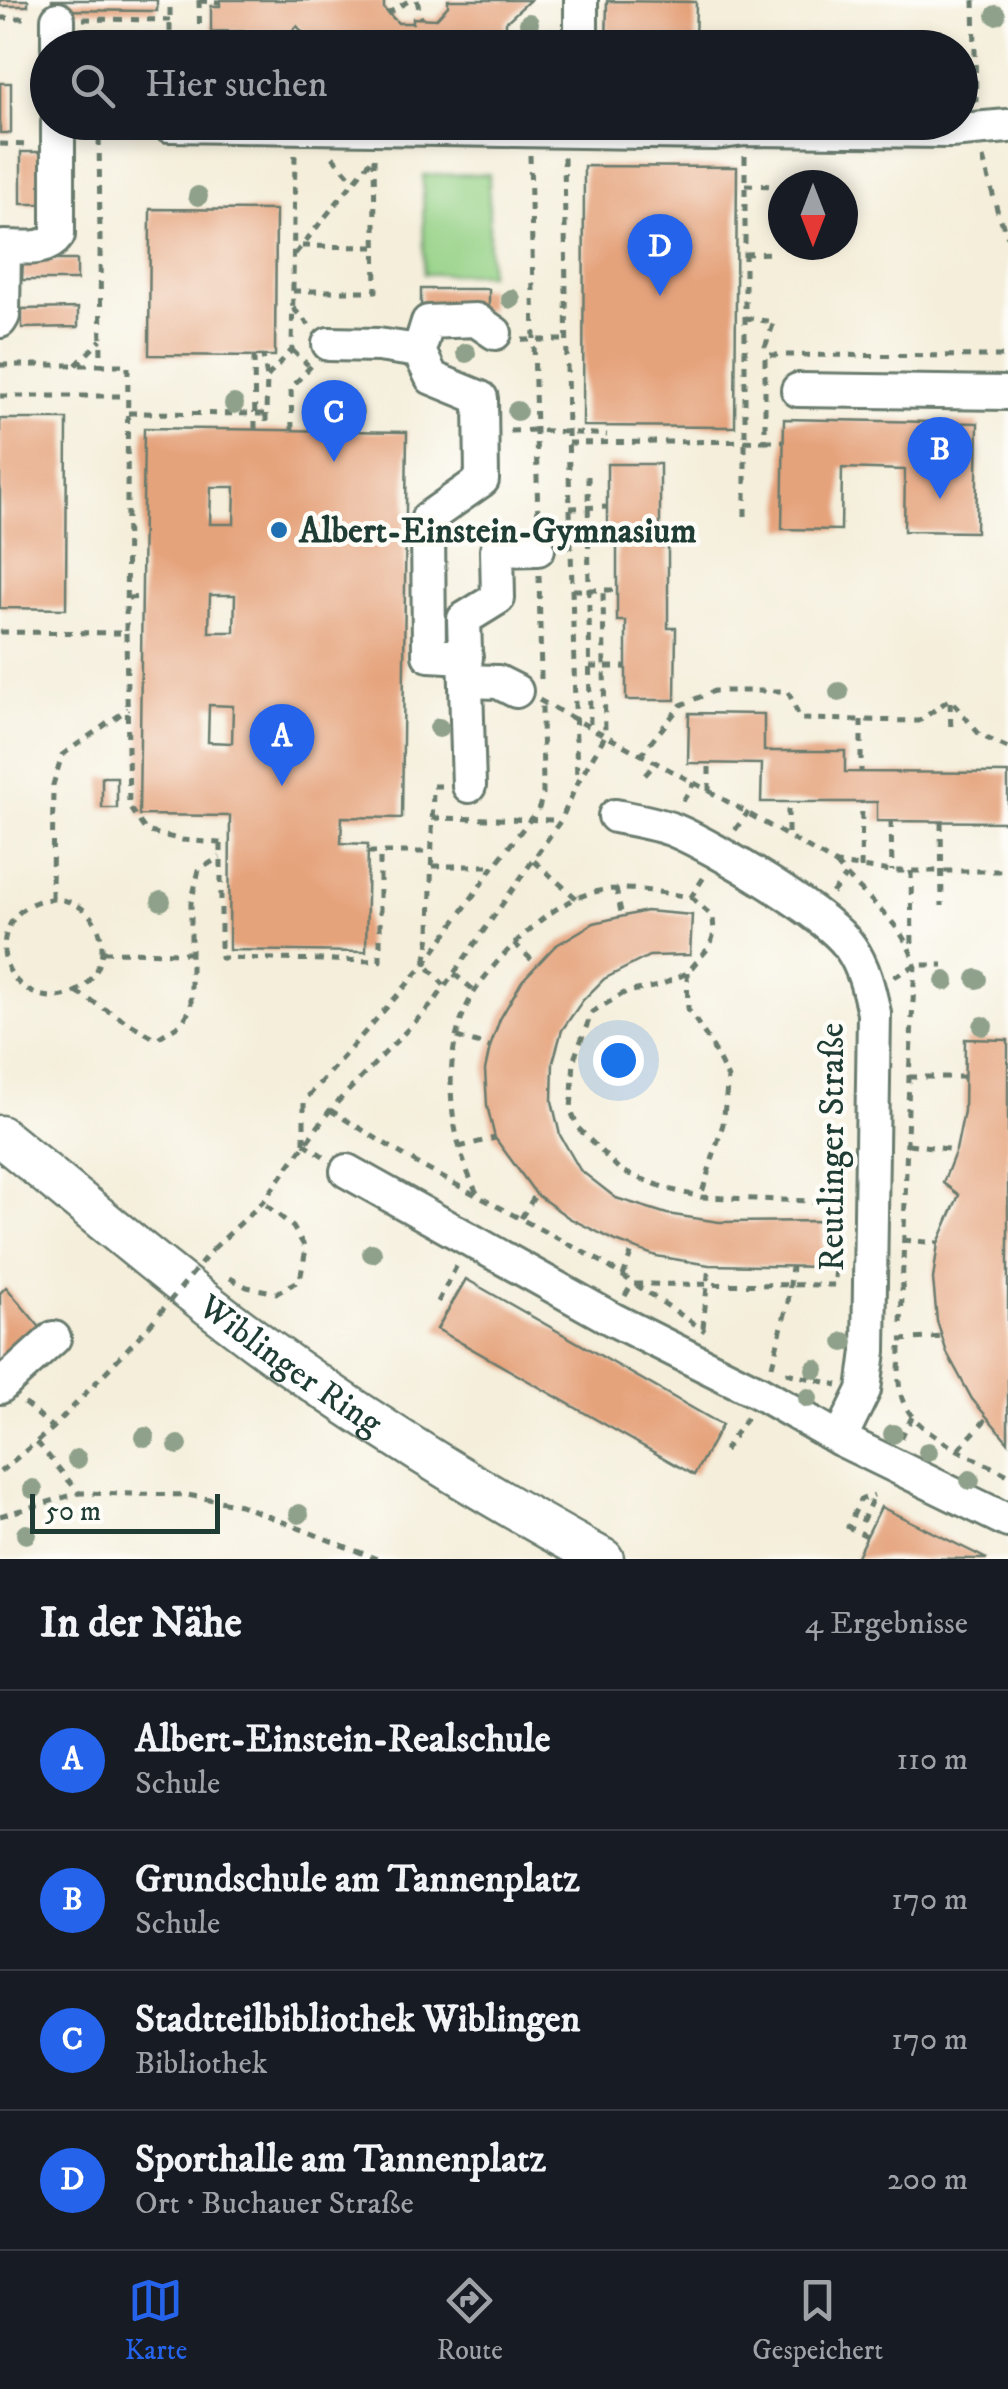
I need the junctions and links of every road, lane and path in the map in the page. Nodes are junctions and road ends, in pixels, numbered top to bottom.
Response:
1 (170, 0) edge
2 (413, 0) edge
3 (581, 0) edge
4 (199, 1) edge
5 (220, 2) edge
6 (7, 6) dead end
7 (95, 10) dead end
8 (124, 11) dead end
9 (144, 11) dead end
10 (388, 14) dead end
11 (7, 18) dead end
12 (420, 18) dead end
13 (95, 19) dead end
14 (123, 19) dead end
15 (144, 20) dead end
16 (170, 30) edge
17 (200, 30) edge
18 (581, 30) edge
19 (1008, 126) edge
20 (978, 129) edge
21 (58, 140) edge
22 (98, 140) edge
23 (295, 140) edge
24 (388, 140) edge
25 (582, 140) edge
26 (732, 140) edge
27 (374, 157) junction
28 (745, 185) junction
29 (768, 186) edge
30 (302, 246) junction
31 (376, 247) junction
32 (744, 254) junction
33 (768, 254) edge
34 (294, 257) junction
35 (293, 291) junction
36 (293, 308) junction
37 (745, 318) junction
38 (303, 319) dead end
39 (0, 322) edge
40 (508, 336) joint
41 (101, 340) junction
42 (567, 340) junction
43 (292, 350) junction
44 (419, 351) junction
45 (766, 354) dead end
46 (263, 356) dead end
47 (320, 356) junction
48 (254, 357) dead end
49 (0, 366) edge
50 (76, 366) junction
51 (101, 366) junction
52 (267, 377) junction
53 (798, 390) dead end
54 (1008, 393) edge
55 (0, 396) edge
56 (128, 396) junction
57 (128, 414) junction
58 (266, 414) junction
59 (255, 430) dead end
60 (266, 430) dead end
61 (292, 430) dead end
62 (482, 432) junction
63 (568, 432) junction
64 (607, 434) dead end
65 (765, 441) dead end
66 (784, 441) dead end
67 (588, 476) dead end
68 (570, 508) junction
69 (588, 508) junction
70 (607, 508) dead end
71 (745, 518) dead end
72 (538, 549) dead end
73 (572, 590) junction
74 (589, 590) junction
75 (603, 590) junction
76 (617, 590) dead end
77 (142, 597) dead end
78 (128, 598) junction
79 (0, 632) edge
80 (126, 632) junction
81 (590, 667) junction
82 (604, 667) junction
83 (626, 667) dead end
84 (466, 669) junction
85 (529, 696) joint
86 (950, 699) junction
87 (128, 709) junction
88 (577, 720) junction
89 (862, 720) junction
90 (590, 728) junction
91 (951, 732) dead end
92 (606, 736) junction
93 (1008, 748) edge
94 (640, 756) junction
95 (656, 763) junction
96 (709, 764) dead end
97 (862, 773) dead end
98 (645, 776) dead end
99 (577, 784) junction
100 (694, 784) junction
101 (469, 786) joint
102 (709, 790) junction
103 (683, 801) dead end
104 (788, 802) dead end
105 (862, 802) dead end
106 (748, 812) junction
107 (615, 816) dead end
108 (432, 818) junction
109 (561, 820) junction
110 (891, 821) dead end
111 (941, 822) dead end
112 (788, 835) junction
113 (221, 844) junction
114 (230, 844) dead end
115 (368, 852) dead end
116 (432, 852) junction
117 (380, 853) junction
118 (719, 854) junction
119 (220, 857) junction
120 (533, 860) junction
121 (431, 866) junction
122 (494, 866) dead end
123 (861, 868) junction
124 (911, 870) junction
125 (941, 870) junction
126 (892, 871) junction
127 (1008, 871) edge
128 (846, 876) dead end
129 (616, 888) junction
130 (691, 897) junction
131 (52, 898) junction
132 (576, 898) junction
133 (828, 898) dead end
134 (942, 906) dead end
135 (622, 916) dead end
136 (514, 943) junction
137 (102, 952) junction
138 (912, 952) dead end
139 (190, 953) junction
140 (538, 964) dead end
141 (942, 965) dead end
142 (454, 974) junction
143 (687, 974) junction
144 (445, 986) junction
145 (869, 991) junction
146 (76, 992) junction
147 (475, 992) junction
148 (457, 1037) junction
149 (490, 1047) dead end
150 (909, 1078) dead end
151 (964, 1078) dead end
152 (330, 1110) junction
153 (0, 1136) edge
154 (495, 1138) dead end
155 (908, 1144) dead end
156 (390, 1148) junction
157 (459, 1148) junction
158 (956, 1150) dead end
159 (386, 1156) dead end
160 (423, 1167) junction
161 (347, 1171) dead end
162 (418, 1175) dead end
163 (536, 1194) dead end
164 (478, 1195) junction
165 (701, 1197) junction
166 (262, 1202) junction
167 (501, 1208) junction
168 (494, 1218) dead end
169 (521, 1218) junction
170 (550, 1234) junction
171 (470, 1240) junction
172 (903, 1240) dead end
173 (938, 1243) dead end
174 (543, 1245) dead end
175 (633, 1248) dead end
176 (602, 1262) junction
177 (709, 1265) dead end
178 (792, 1266) dead end
179 (223, 1274) dead end
180 (596, 1274) dead end
181 (623, 1276) junction
182 (632, 1284) junction
183 (708, 1285) junction
184 (835, 1285) junction
185 (790, 1286) junction
186 (870, 1286) junction
187 (438, 1302) dead end
188 (612, 1319) junction
189 (702, 1332) junction
190 (942, 1336) dead end
191 (715, 1337) dead end
192 (54, 1338) dead end
193 (900, 1340) dead end
194 (0, 1387) edge
195 (864, 1390) junction
196 (760, 1394) junction
197 (30, 1408) dead end
198 (988, 1418) dead end
199 (53, 1428) junction
200 (840, 1438) junction
201 (37, 1442) junction
202 (958, 1448) junction
203 (724, 1451) dead end
204 (0, 1472) edge
205 (1008, 1475) edge
206 (79, 1493) junction
207 (0, 1516) edge
208 (1008, 1521) edge
209 (862, 1522) dead end
210 (867, 1536) dead end
211 (377, 1559) edge
212 (602, 1559) edge

1 - 16 path
2 - 10 path
2 - 12 path
3 - 18 street
4 - 5 path
4 - 17 path
6 - 11 path
7 - 13 path
8 - 14 path
9 - 15 path
19 - 20 street
21 - 39 street
22 - 41 path
23 - 34 path
24 - 27 path
25 - 42 path
26 - 28 path
27 - 30 path
27 - 31 path
28 - 29 path
28 - 32 path
30 - 31 path
30 - 34 path
31 - 35 path
32 - 33 path
32 - 37 path
34 - 35 path
35 - 36 path
36 - 38 path
36 - 43 path
37 - 45 path
37 - 71 path
40 - 42 path
40 - 44 street
41 - 50 path
41 - 51 path
42 - 63 path
43 - 47 path
43 - 52 path
44 - 47 street
44 - 62 street
46 - 52 path
47 - 61 path
48 - 59 path, bridge
49 - 50 path
50 - 51 path
51 - 56 path
52 - 58 path
53 - 54 street
55 - 56 path
56 - 57 path
57 - 58 path
57 - 78 path
58 - 60 path
62 - 63 path
62 - 84 street
63 - 64 path
63 - 68 path
65 - 66 path
67 - 69 path
68 - 69 path
68 - 73 path
69 - 70 path
69 - 74 path
72 - 84 street
73 - 74 path
73 - 88 path
74 - 75 path
74 - 81 path
75 - 76 path
75 - 82 path
77 - 78 path
78 - 80 path
79 - 80 path
80 - 87 path
81 - 82 path
81 - 90 path
82 - 83 path
82 - 92 path
84 - 85 street
84 - 101 street
85 - 88 path
86 - 89 path
86 - 91 path
86 - 93 path
87 - 113 path
87 - 131 path
88 - 90 path
88 - 99 path
89 - 94 path
89 - 97 path
90 - 92 path
92 - 94 path
92 - 99 path
94 - 95 path
95 - 98 path
95 - 100 path
96 - 102 path
99 - 109 path
100 - 102 path
100 - 103 path
101 - 108 path
102 - 106 path
104 - 112 path
105 - 123 path
106 - 112 path
106 - 118 path
107 - 118 street, Reutlinger Straße
108 - 109 path
108 - 116 path
109 - 120 path
110 - 126 path
111 - 125 path
112 - 123 path
113 - 114 path
113 - 119 path
115 - 117 path
116 - 117 path
116 - 121 path
117 - 119 path
118 - 130 path
118 - 145 street, Reutlinger Straße
119 - 139 path
120 - 132 path
120 - 142 path
121 - 122 path
121 - 144 path
123 - 126 path
124 - 125 path
124 - 126 path
124 - 138 path
125 - 127 path
125 - 134 path
128 - 133 path
129 - 130 path
129 - 132 path
129 - 135 path
130 - 143 path
131 - 137 path
131 - 146 path
132 - 136 path
136 - 140 path
136 - 147 path
137 - 139 path
137 - 146 path
139 - 146 path
141 - 145 path
142 - 144 path
142 - 147 path
143 - 165 path
143 - 165 path
144 - 152 path
145 - 186 street, Reutlinger Straße
147 - 148 path
148 - 149 path
148 - 157 path
150 - 151 path
152 - 156 path
152 - 166 path
153 - 212 main road, Wiblinger Ring
154 - 157 path
155 - 158 path
156 - 159 path
156 - 160 path
157 - 164 path
160 - 162 path
160 - 164 path
161 - 171 street
163 - 169 path
164 - 167 path
165 - 184 path
166 - 179 path
166 - 199 path, bridge
167 - 168 path
167 - 169 path
169 - 170 path
170 - 174 path
170 - 176 path
171 - 187 path
171 - 188 street
172 - 173 path
175 - 181 path
176 - 180 path
176 - 181 path
177 - 183 path
178 - 185 path
181 - 182 path
182 - 183 path
182 - 188 path
182 - 189 path
183 - 185 path
183 - 189 path
184 - 185 path
184 - 186 path
185 - 195 path
186 - 195 street, Reutlinger Straße
188 - 196 street
189 - 191 path
190 - 193 path
192 - 194 street
195 - 200 street, Reutlinger Straße
195 - 202 path
196 - 200 street
196 - 203 path
197 - 199 path
198 - 202 path
199 - 201 path
200 - 208 street
201 - 204 path
201 - 206 path
202 - 205 path
206 - 207 path
206 - 211 path
209 - 210 path

